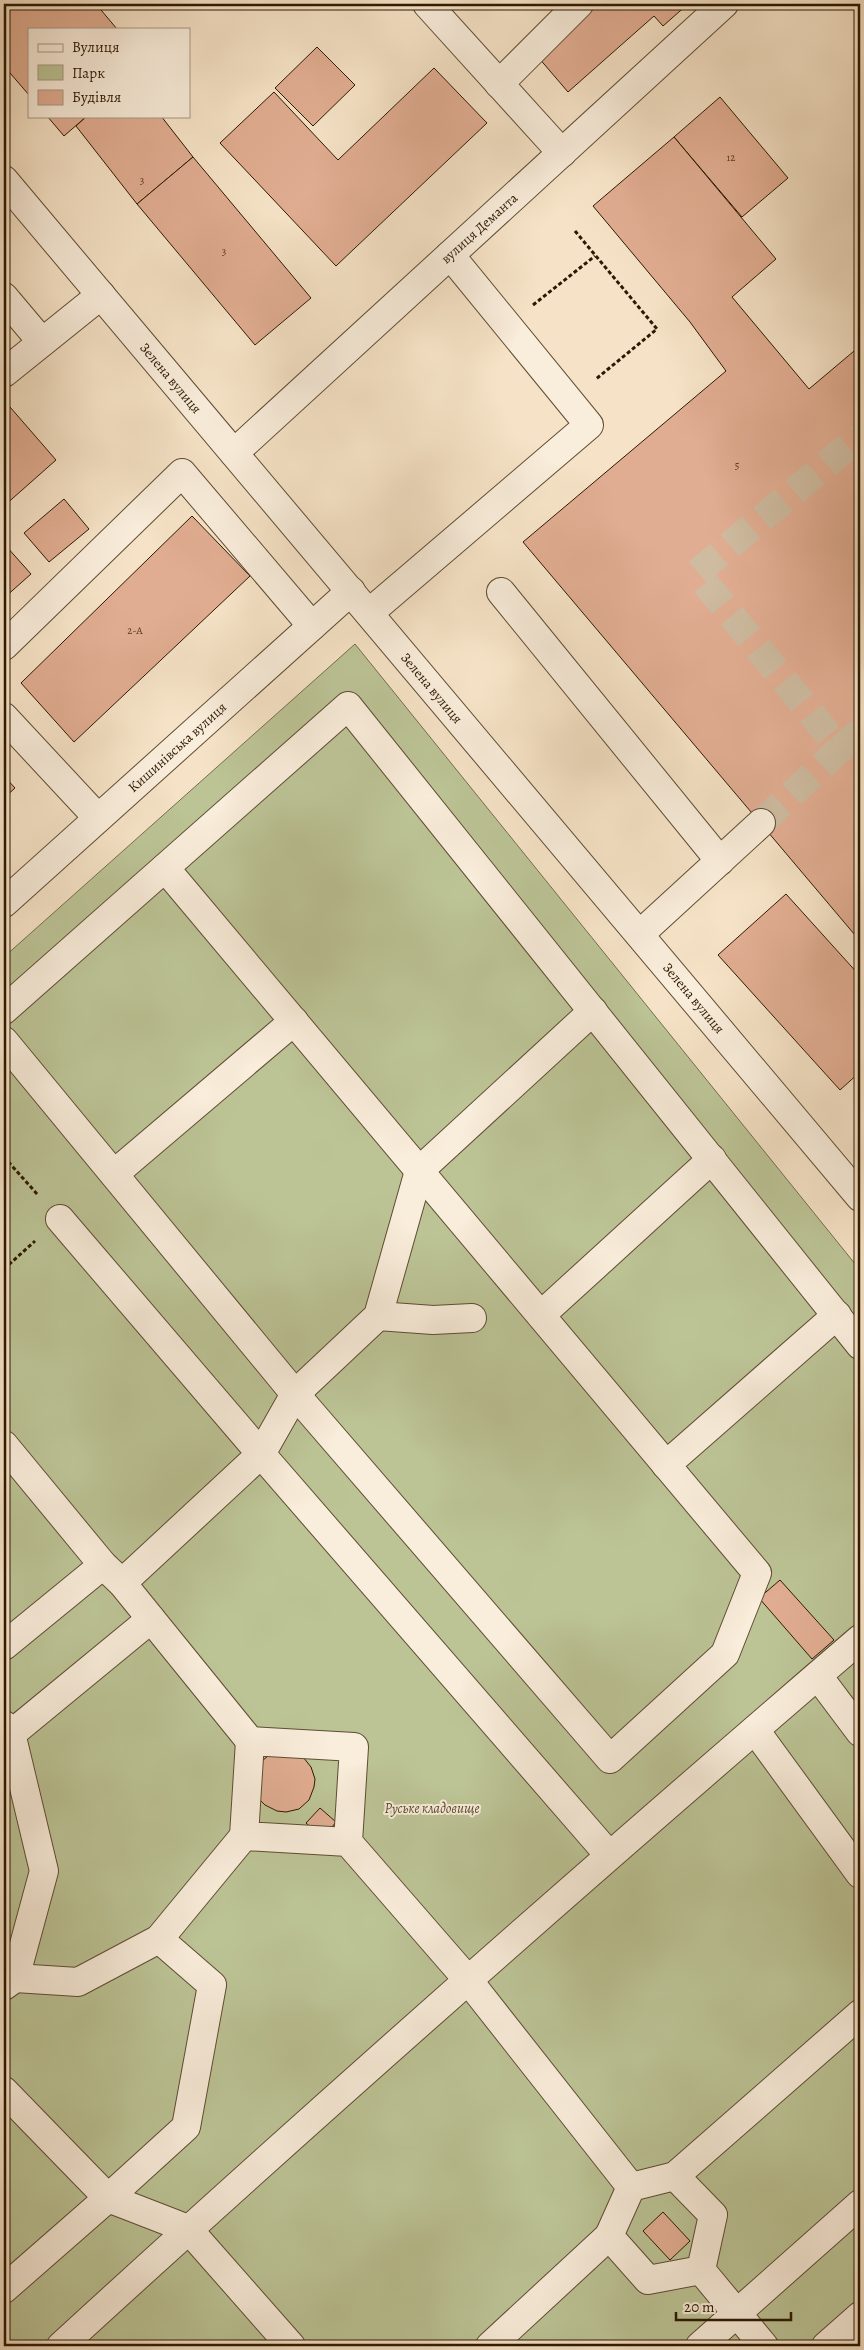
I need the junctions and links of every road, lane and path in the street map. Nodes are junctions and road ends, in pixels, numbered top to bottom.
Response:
1 (426, 4) edge
2 (579, 4) edge
3 (724, 4) edge
4 (499, 84) junction
5 (562, 153) junction
6 (4, 180) edge
7 (575, 231) dead end
8 (450, 256) junction
9 (595, 256) junction
10 (101, 295) junction
11 (4, 297) edge
12 (507, 325) junction
13 (42, 342) junction
14 (4, 373) edge
15 (569, 401) junction
16 (234, 453) junction
17 (351, 591) junction
18 (501, 592) dead end
19 (369, 613) junction
20 (312, 626) junction
21 (4, 646) edge
22 (4, 718) edge
23 (98, 818) junction
24 (761, 823) tunnel mouth
25 (720, 861) junction
26 (165, 868) junction
27 (4, 903) edge
28 (640, 934) junction
29 (4, 1010) edge
30 (593, 1012) junction
31 (294, 1021) junction
32 (4, 1041) edge
33 (712, 1159) junction
34 (419, 1171) junction
35 (114, 1174) junction
36 (860, 1197) edge
37 (60, 1219) dead end
38 (540, 1315) junction
39 (378, 1316) junction
40 (837, 1316) junction
41 (472, 1318) dead end
42 (860, 1345) edge
43 (295, 1394) junction
44 (4, 1445) edge
45 (261, 1454) junction
46 (666, 1465) junction
47 (102, 1564) junction
48 (122, 1583) junction
49 (151, 1619) junction
50 (860, 1640) edge
51 (4, 1646) edge
52 (818, 1676) junction
53 (755, 1730) junction
54 (6, 1732) edge
55 (860, 1732) edge
56 (250, 1740) junction
57 (244, 1836) junction
58 (348, 1842) junction
59 (610, 1855) junction
60 (860, 1874) edge
61 (159, 1939) junction
62 (468, 1980) junction
63 (9, 1982) edge
64 (860, 2014) edge
65 (4, 2092) edge
66 (676, 2176) junction
67 (631, 2187) junction
68 (108, 2198) junction
69 (860, 2204) edge
70 (188, 2229) junction
71 (609, 2236) junction
72 (701, 2270) junction
73 (4, 2289) edge
74 (738, 2313) junction
75 (860, 2316) edge
76 (61, 2346) edge
77 (291, 2346) edge
78 (490, 2346) edge
79 (700, 2346) edge
80 (764, 2346) edge
81 (826, 2346) edge

1 - 4 street
2 - 4 street
3 - 5 street, вулиця Деманта
4 - 5 street
5 - 8 street, вулиця Деманта
6 - 10 street, Зелена вулиця
7 - 9 path
8 - 12 street
8 - 16 street, вулиця Деманта
9 - 12 path
9 - 15 path
10 - 13 street
10 - 16 street, Зелена вулиця
11 - 13 street
12 - 15 street
13 - 14 street
15 - 19 street
16 - 17 street, Зелена вулиця
17 - 19 street, Зелена вулиця
17 - 20 street, Кишинівська вулиця
18 - 25 street
19 - 28 street, Зелена вулиця
20 - 21 street
20 - 23 street, Кишинівська вулиця
22 - 23 street
23 - 27 street, Кишинівська вулиця
24 - 25 street
25 - 28 street
26 - 29 street
26 - 30 street
26 - 31 street
28 - 36 street, Зелена вулиця
30 - 33 street
30 - 34 street
31 - 34 street
31 - 35 street
32 - 35 street
33 - 38 street
33 - 40 street
34 - 38 street
34 - 39 street
35 - 43 street
37 - 45 street
38 - 46 street
39 - 41 street
39 - 43 street
40 - 42 street
40 - 46 street
43 - 45 street
43 - 46 street
44 - 47 street
45 - 48 street
45 - 59 street
47 - 48 street
47 - 51 street
48 - 49 street
49 - 54 street
49 - 56 street
50 - 52 street
52 - 53 street
52 - 55 street
53 - 59 street
53 - 60 street
54 - 63 street
56 - 57 street
56 - 58 street
57 - 58 street
57 - 61 street
58 - 62 street
59 - 62 street
61 - 63 street
61 - 68 street
62 - 67 street
62 - 70 street
64 - 66 street
65 - 68 street
66 - 67 street
66 - 72 street
67 - 71 street
68 - 70 street
68 - 73 street
69 - 74 street
70 - 76 street
70 - 77 street
71 - 72 street
71 - 78 street
72 - 74 street
74 - 79 street
74 - 80 street
75 - 81 street

